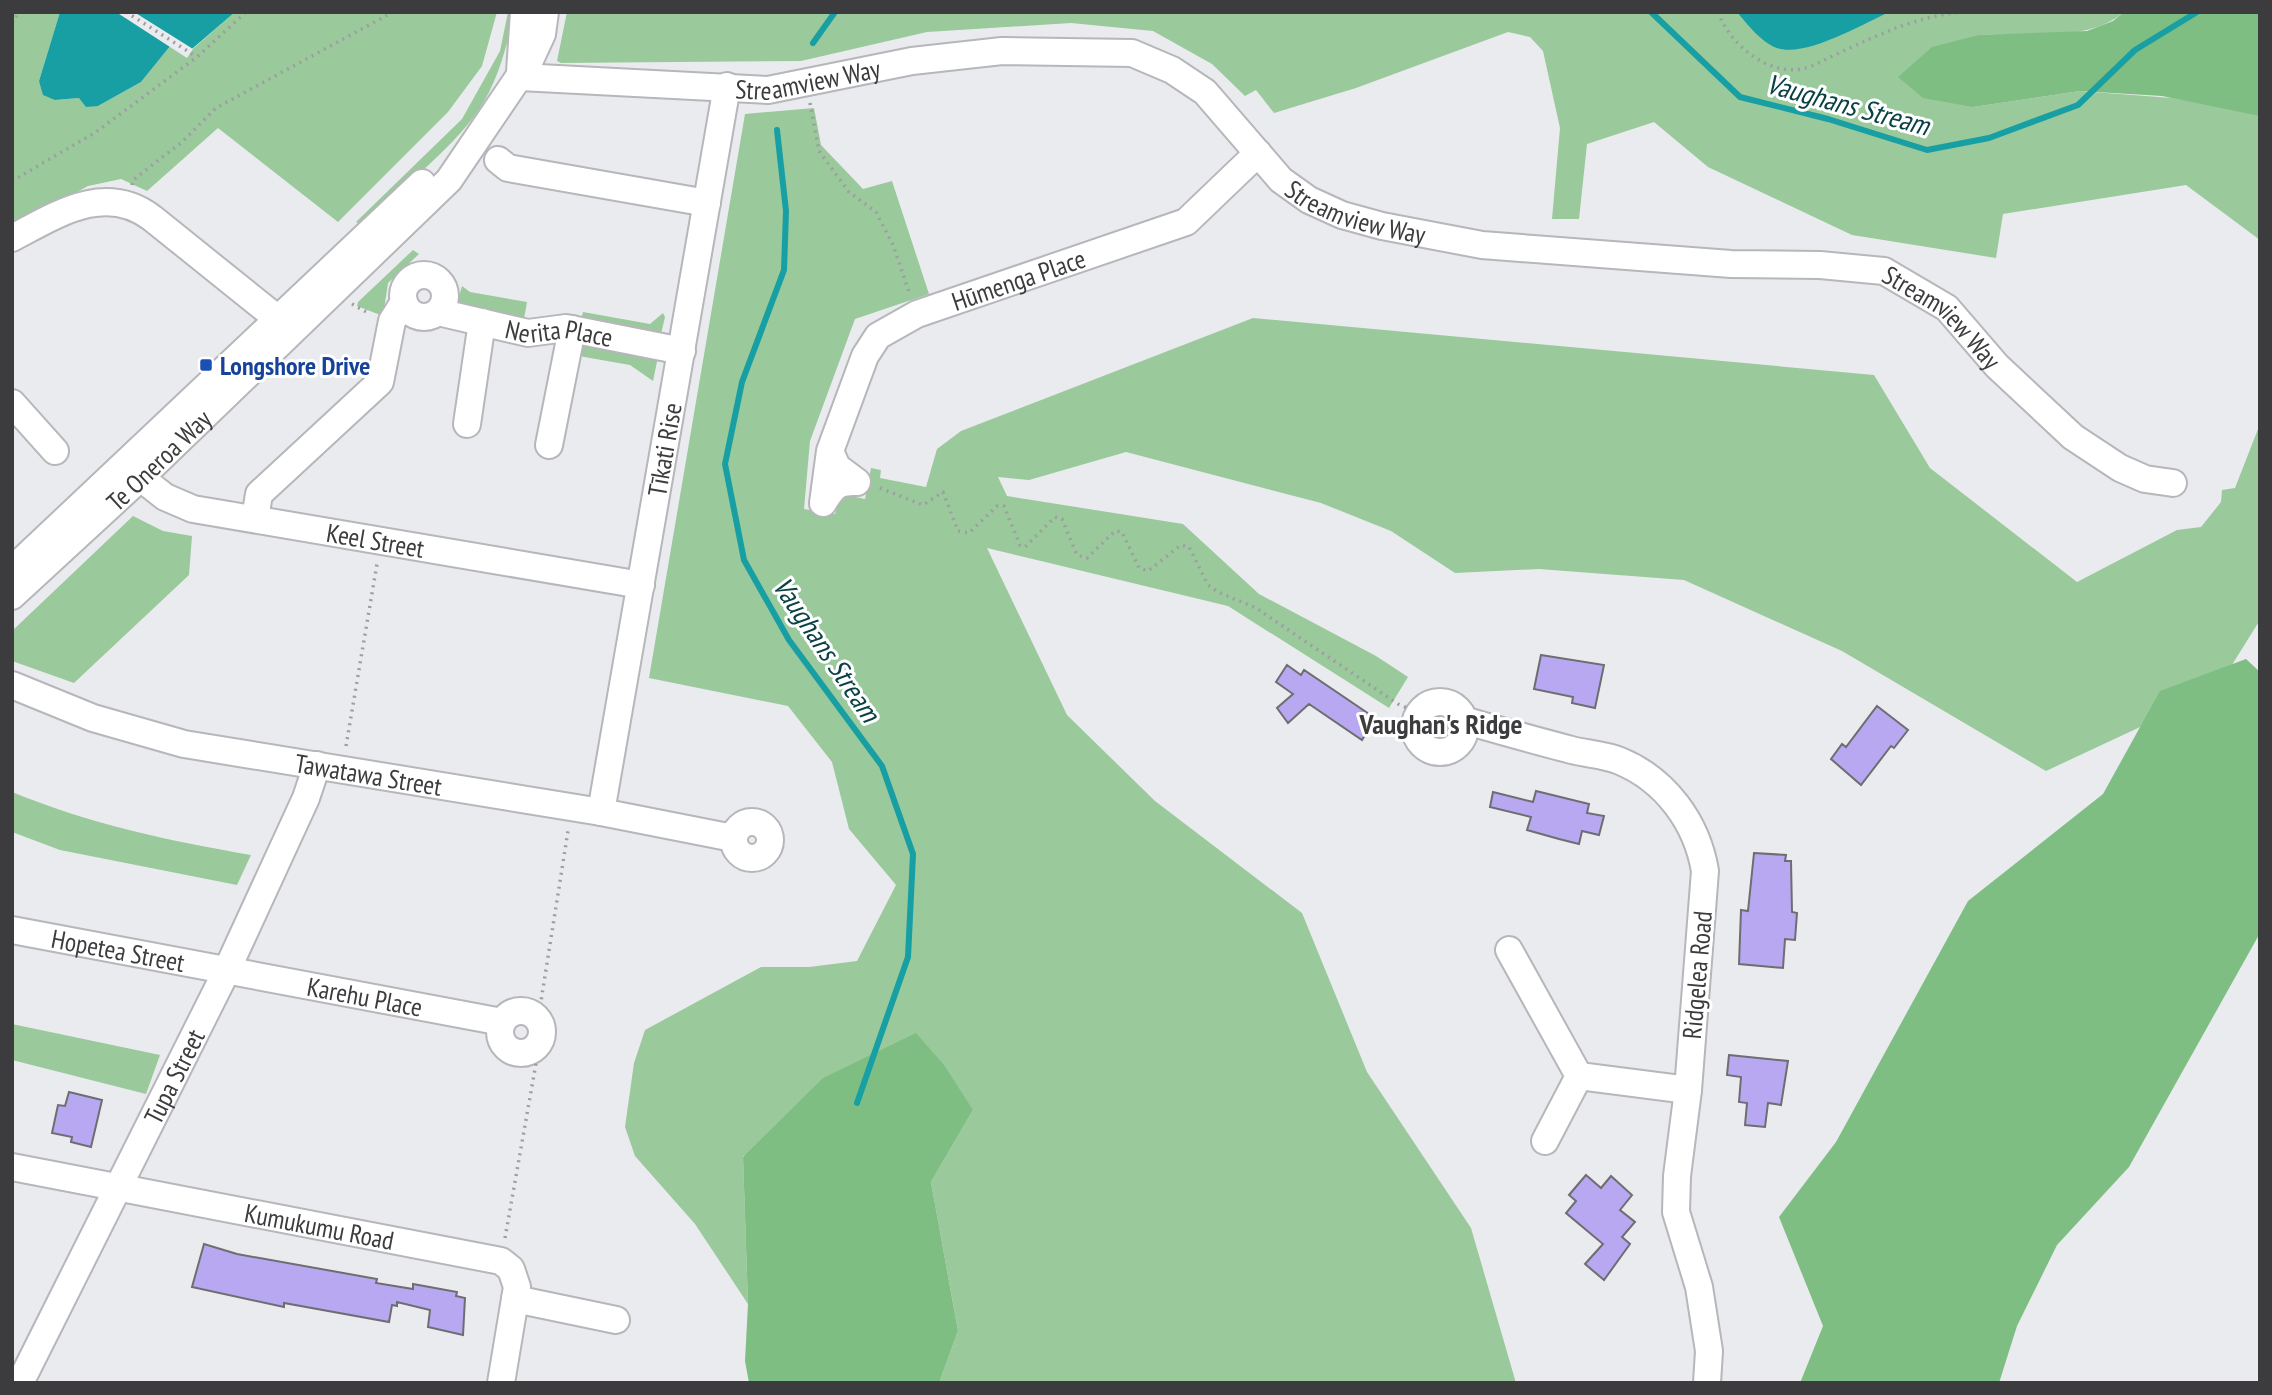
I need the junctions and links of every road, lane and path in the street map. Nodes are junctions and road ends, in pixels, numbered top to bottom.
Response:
1 (19, 12) edge
2 (126, 12) edge
3 (246, 12) edge
4 (393, 12) edge
5 (524, 12) edge
6 (545, 12) edge
7 (1718, 12) edge
8 (1964, 12) edge
9 (12, 23) edge
10 (197, 57) junction
11 (520, 77) junction
12 (807, 84) junction
13 (727, 86) junction
14 (1258, 153) junction
15 (498, 160) dead end
16 (12, 181) edge
17 (707, 203) junction
18 (128, 204) junction
19 (12, 238) edge
20 (917, 314) junction
21 (482, 322) junction
22 (285, 324) junction
23 (572, 329) junction
24 (682, 351) junction
25 (12, 403) edge
26 (467, 424) dead end
27 (549, 445) dead end
28 (55, 451) dead end
29 (830, 451) junction
30 (131, 472) junction
31 (857, 482) junction
32 (2173, 483) dead end
33 (255, 519) junction
34 (380, 542) junction
35 (12, 570) edge
36 (641, 585) junction
37 (12, 596) edge
38 (12, 684) edge
39 (1419, 713) junction
40 (1464, 720) junction
41 (329, 767) junction
42 (572, 808) junction
43 (601, 812) junction
44 (733, 838) dead end
45 (12, 930) edge
46 (1509, 950) dead end
47 (226, 972) junction
48 (539, 1030) junction
49 (1579, 1076) junction
50 (1688, 1090) junction
51 (1545, 1141) dead end
52 (12, 1167) edge
53 (116, 1189) junction
54 (501, 1261) junction
55 (515, 1299) junction
56 (616, 1320) dead end
57 (20, 1383) edge
58 (501, 1383) edge
59 (1707, 1383) edge

1 - 9 path
2 - 10 path
3 - 10 path
4 - 18 path
5 - 11 street
6 - 11 street, Te Oneroa Way
7 - 8 path
10 - 16 path
11 - 13 street, Streamview Way
11 - 22 street, Te Oneroa Way
12 - 13 street, Streamview Way
12 - 14 street, Streamview Way
12 - 20 path
13 - 17 street, Tīkati Rise
14 - 20 street, Hūmenga Place
14 - 32 street, Streamview Way
15 - 17 street
17 - 24 street, Tīkati Rise
18 - 19 street
18 - 22 street
20 - 29 street, Hūmenga Place
21 - 23 street, Nerita Place
21 - 26 street
21 - 33 street, Nerita Place
22 - 30 street, Te Oneroa Way
23 - 24 street, Nerita Place
23 - 27 street
24 - 36 street, Tīkati Rise
25 - 28 street
29 - 31 street
29 - 31 street, Hūmenga Place
30 - 33 street, Keel Street
30 - 35 street, Te Oneroa Way
30 - 37 street, Te Oneroa Way
31 - 39 path
33 - 34 street, Keel Street
34 - 36 street, Keel Street
34 - 41 path
36 - 43 street, Tīkati Rise
38 - 41 street, Tawatawa Street
39 - 40 street, Ridgelea Road
39 - 40 street
40 - 50 street, Ridgelea Road
41 - 42 street, Tawatawa Street
41 - 47 street, Tupa Street
42 - 43 street, Tawatawa Street
42 - 48 path
43 - 44 street, Tawatawa Street
45 - 47 street, Hopetea Street
46 - 49 street
47 - 48 street, Karehu Place
47 - 53 street, Tupa Street
48 - 54 path
49 - 50 street
49 - 51 street
50 - 59 street, Ridgelea Road
52 - 53 street, Kumukumu Road
53 - 54 street, Kumukumu Road
53 - 57 street, Tupa Street
54 - 55 street
55 - 56 street
55 - 58 street

